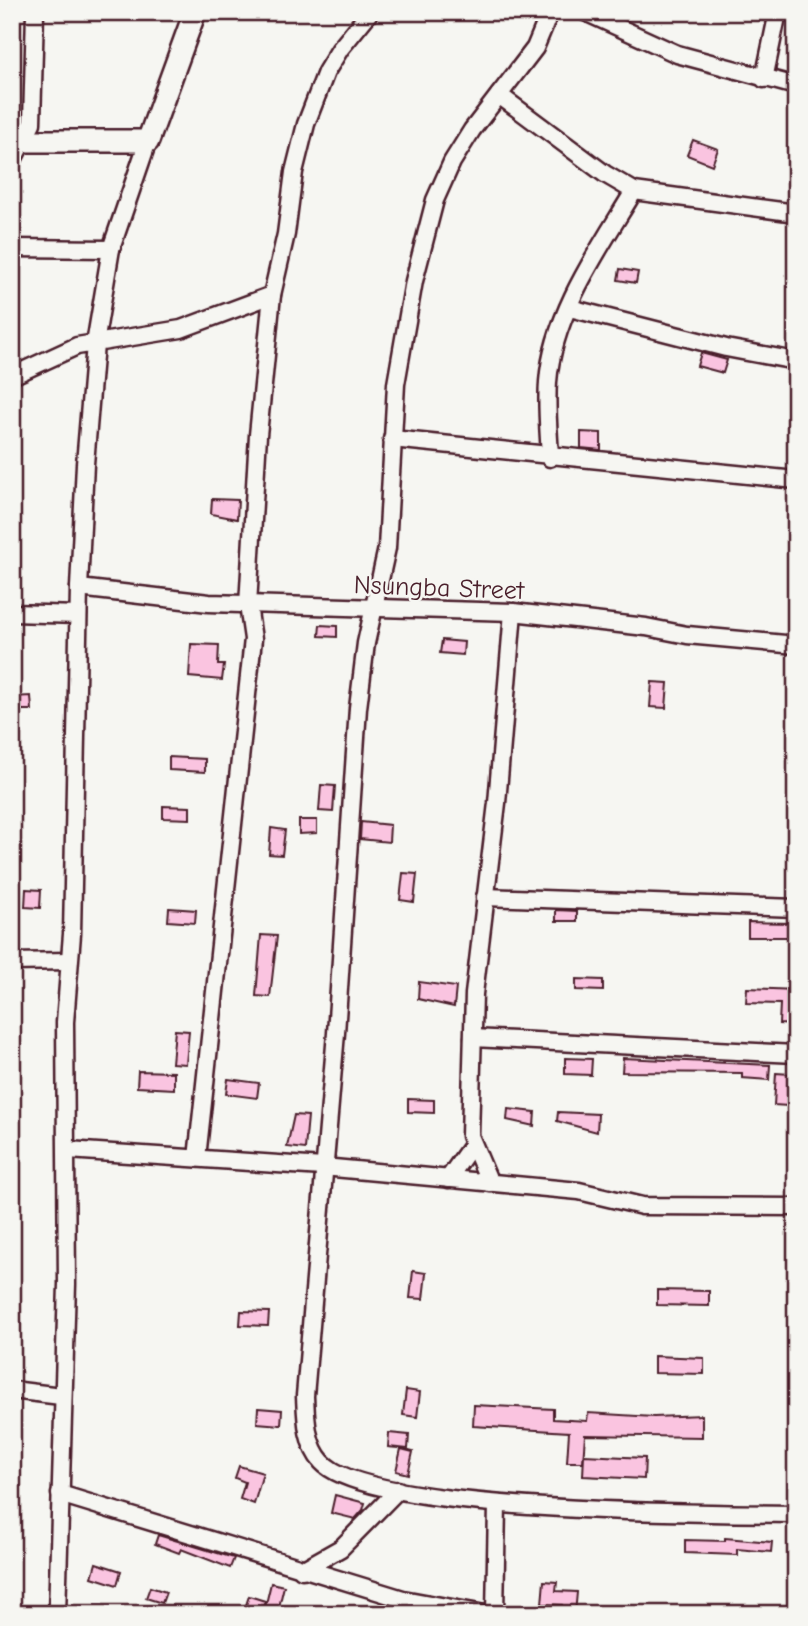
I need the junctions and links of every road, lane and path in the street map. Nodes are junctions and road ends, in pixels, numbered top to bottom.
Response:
1 (35, 12) edge
2 (194, 12) edge
3 (370, 12) edge
4 (550, 12) edge
5 (585, 12) edge
6 (778, 12) edge
7 (764, 79) junction
8 (796, 86) edge
9 (499, 96) junction
10 (17, 141) edge
11 (148, 141) junction
12 (12, 162) edge
13 (634, 191) junction
14 (796, 214) edge
15 (12, 248) edge
16 (111, 248) junction
17 (272, 295) junction
18 (569, 308) junction
19 (95, 344) junction
20 (796, 360) edge
21 (12, 376) edge
22 (392, 439) junction
23 (550, 458) junction
24 (796, 480) edge
25 (79, 588) junction
26 (248, 605) junction
27 (375, 608) junction
28 (513, 612) junction
29 (12, 613) edge
30 (78, 615) junction
31 (796, 645) edge
32 (485, 897) junction
33 (796, 908) edge
34 (68, 961) junction
35 (12, 962) edge
36 (472, 1038) junction
37 (796, 1054) edge
38 (472, 1145) junction
39 (68, 1150) junction
40 (198, 1158) junction
41 (323, 1167) junction
42 (448, 1179) junction
43 (490, 1183) junction
44 (796, 1206) edge
45 (12, 1390) edge
46 (61, 1396) junction
47 (398, 1490) junction
48 (60, 1493) junction
49 (497, 1505) junction
50 (796, 1514) edge
51 (302, 1570) junction
52 (57, 1614) edge
53 (485, 1614) edge
54 (495, 1614) edge

1 - 10 street
2 - 11 street
3 - 17 street
4 - 9 street
5 - 7 street
6 - 7 street
7 - 8 street
9 - 13 street
9 - 22 street
10 - 11 street
10 - 12 street
11 - 16 street
13 - 14 street
13 - 18 street
15 - 16 street
16 - 19 street
17 - 19 street
17 - 26 street
18 - 20 street
18 - 23 street
19 - 21 street
19 - 25 street
22 - 23 street
22 - 27 street
23 - 24 street
25 - 26 street, Nsungba Street
25 - 30 street
26 - 27 street, Nsungba Street
26 - 40 street
27 - 28 street, Nsungba Street
27 - 41 street
28 - 31 street, Nsungba Street
28 - 32 street
29 - 30 street
30 - 34 street
32 - 33 street
32 - 36 street
34 - 35 street
34 - 39 street
36 - 37 street
36 - 38 street
38 - 42 street
38 - 43 street
39 - 40 street
39 - 46 street
40 - 41 street
41 - 42 street
41 - 47 street
42 - 43 street
43 - 44 street
45 - 46 street
46 - 48 street
47 - 49 street
47 - 51 street
48 - 51 street
48 - 52 street
49 - 50 street
49 - 54 street
51 - 53 street

